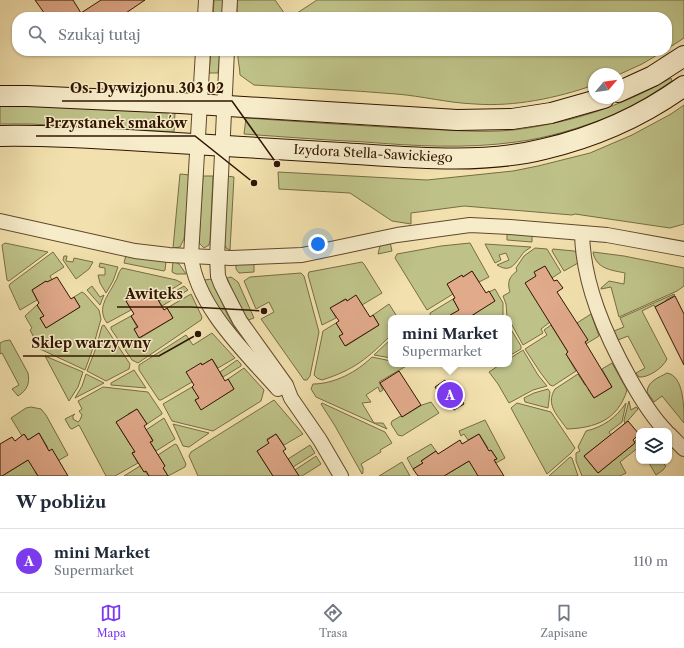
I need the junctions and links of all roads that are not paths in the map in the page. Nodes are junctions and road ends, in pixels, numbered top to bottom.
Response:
1 (206, 0) edge
2 (230, 0) edge
3 (205, 12) edge
4 (229, 12) edge
5 (203, 56) edge
6 (227, 56) edge
7 (684, 56) edge
8 (684, 86) edge
9 (624, 89) edge
10 (0, 96) edge
11 (588, 103) edge
12 (200, 105) junction
13 (224, 106) junction
14 (0, 136) edge
15 (198, 144) junction
16 (222, 145) junction
17 (0, 221) edge
18 (582, 233) junction
19 (684, 249) edge
20 (191, 256) junction
21 (216, 257) junction
22 (291, 398) junction
23 (663, 428) edge
24 (672, 437) edge
25 (684, 449) edge
26 (341, 476) edge

1 - 3 street
2 - 4 street
5 - 12 street
6 - 13 street
7 - 9 main road
8 - 16 main road, Izydora Stella-Sawickiego
10 - 12 main road
11 - 13 main road
12 - 13 main road
12 - 15 street
13 - 16 street
14 - 15 main road, Izydora Stella-Sawickiego
15 - 16 main road, Izydora Stella-Sawickiego
15 - 20 street
16 - 21 street
17 - 20 street
18 - 19 street
18 - 21 street
18 - 23 street
20 - 21 street
20 - 22 street
21 - 22 street
22 - 26 street
24 - 25 street

